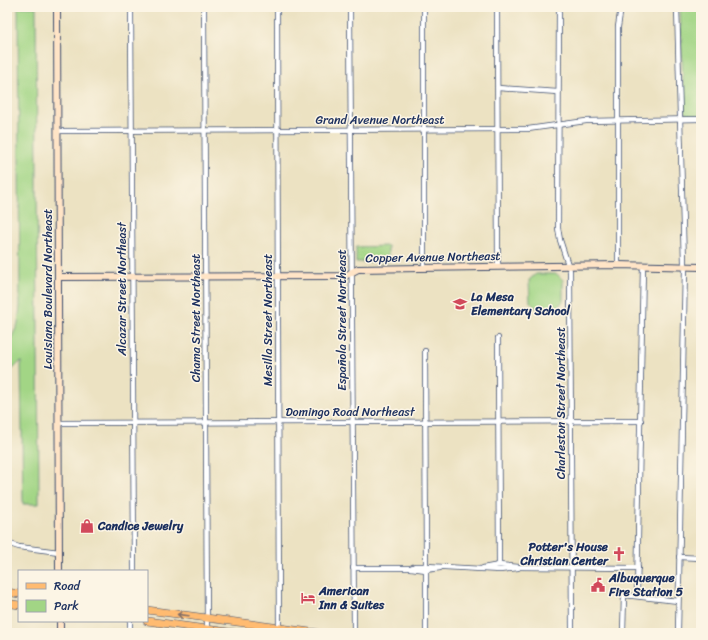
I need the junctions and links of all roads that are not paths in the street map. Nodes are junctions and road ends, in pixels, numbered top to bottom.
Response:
1 (57, 7) edge
2 (132, 7) edge
3 (204, 7) edge
4 (278, 7) edge
5 (350, 7) edge
6 (424, 7) edge
7 (497, 7) edge
8 (559, 7) edge
9 (621, 7) edge
10 (677, 7) edge
11 (498, 88) junction
12 (558, 92) junction
13 (680, 119) junction
14 (701, 119) edge
15 (618, 120) junction
16 (558, 125) junction
17 (497, 129) junction
18 (132, 130) junction
19 (205, 130) junction
20 (278, 130) junction
21 (351, 130) junction
22 (424, 130) junction
23 (58, 131) junction
24 (618, 265) junction
25 (684, 265) junction
26 (643, 266) junction
27 (701, 266) edge
28 (498, 267) junction
29 (570, 267) junction
30 (424, 268) junction
31 (352, 271) junction
32 (206, 276) junction
33 (59, 277) junction
34 (132, 277) junction
35 (278, 277) junction
36 (498, 338) dead end
37 (425, 351) dead end
38 (498, 421) junction
39 (571, 421) junction
40 (641, 421) junction
41 (278, 422) junction
42 (352, 422) junction
43 (425, 422) junction
44 (133, 423) junction
45 (207, 423) junction
46 (59, 424) junction
47 (7, 544) edge
48 (59, 552) junction
49 (679, 557) junction
50 (701, 558) edge
51 (499, 565) junction
52 (519, 567) junction
53 (572, 567) junction
54 (353, 568) junction
55 (426, 568) junction
56 (484, 568) junction
57 (638, 568) junction
58 (59, 570) edge
59 (134, 570) edge
60 (7, 592) edge
61 (18, 594) edge
62 (637, 595) junction
63 (678, 601) junction
64 (7, 603) edge
65 (18, 604) edge
66 (148, 610) edge
67 (208, 618) junction
68 (148, 621) edge
69 (60, 622) edge
70 (130, 622) edge
71 (207, 629) junction
72 (279, 631) edge
73 (60, 633) edge
74 (130, 633) edge
75 (236, 633) edge
76 (318, 633) edge
77 (354, 633) edge
78 (426, 633) edge
79 (572, 633) edge
80 (623, 633) edge
81 (678, 633) edge

1 - 23 street, Louisiana Boulevard Northeast
2 - 18 street, Alcazar Street Northeast
3 - 19 street, Chama Street Northeast
4 - 20 street, Mesilla Street Northeast
5 - 21 street, Española Street Northeast
6 - 22 street
7 - 11 street
8 - 12 street, Charleston Street Northeast
9 - 15 street
10 - 13 street
11 - 12 street
11 - 17 street
12 - 16 street, Charleston Street Northeast
13 - 14 street, Grand Avenue Northeast
13 - 15 street, Grand Avenue Northeast
13 - 25 street
15 - 16 street, Grand Avenue Northeast
15 - 24 street
16 - 17 street, Grand Avenue Northeast
16 - 29 street, Charleston Street Northeast
17 - 22 street, Grand Avenue Northeast
17 - 28 street
18 - 19 street, Grand Avenue Northeast
18 - 23 street, Grand Avenue Northeast
18 - 34 street, Alcazar Street Northeast
19 - 20 street, Grand Avenue Northeast
19 - 32 street, Chama Street Northeast
20 - 21 street, Grand Avenue Northeast
20 - 35 street, Mesilla Street Northeast
21 - 22 street, Grand Avenue Northeast
21 - 31 street, Española Street Northeast
22 - 30 street
23 - 33 street, Louisiana Boulevard Northeast
24 - 26 street, Copper Avenue Northeast
24 - 29 street, Copper Avenue Northeast
25 - 26 street, Copper Avenue Northeast
25 - 27 street, Copper Avenue Northeast
25 - 49 street
26 - 40 street
28 - 29 street, Copper Avenue Northeast
28 - 30 street, Copper Avenue Northeast
29 - 39 street, Charleston Street Northeast
30 - 31 street, Copper Avenue Northeast
31 - 35 street, Copper Avenue Northeast
31 - 42 street, Española Street Northeast
32 - 34 street, Copper Avenue Northeast
32 - 35 street, Copper Avenue Northeast
32 - 45 street, Chama Street Northeast
33 - 34 street, Copper Avenue Northeast
33 - 46 street, Louisiana Boulevard Northeast
34 - 44 street, Alcazar Street Northeast
35 - 41 street, Mesilla Street Northeast
36 - 38 street
37 - 43 street
38 - 39 street, Domingo Road Northeast
38 - 43 street, Domingo Road Northeast
38 - 51 street
39 - 40 street, Domingo Road Northeast
39 - 53 street, Charleston Street Northeast
40 - 57 street
41 - 42 street, Domingo Road Northeast
41 - 45 street, Domingo Road Northeast
41 - 72 street, Mesilla Street Northeast
42 - 43 street, Domingo Road Northeast
42 - 54 street, Española Street Northeast
43 - 55 street
44 - 45 street, Domingo Road Northeast
44 - 46 street, Domingo Road Northeast
44 - 59 street, Alcazar Street Northeast
45 - 67 street, Chama Street Northeast
46 - 48 street, Louisiana Boulevard Northeast
47 - 48 street
48 - 58 street, Louisiana Boulevard Northeast
49 - 50 street
49 - 63 street
51 - 52 street
51 - 56 street
52 - 53 street
52 - 56 street
53 - 57 street
53 - 79 street, Charleston Street Northeast
54 - 55 street
54 - 77 street, Española Street Northeast
55 - 56 street
55 - 78 street
57 - 62 street
60 - 61 main road
62 - 63 street
62 - 80 street
63 - 81 street
64 - 65 main road
67 -> 66 main road
67 - 71 street, Chama Street Northeast
67 - 72 main road
68 - 71 main road
69 - 73 street
70 - 74 street
71 - 75 main road
72 - 76 main road

